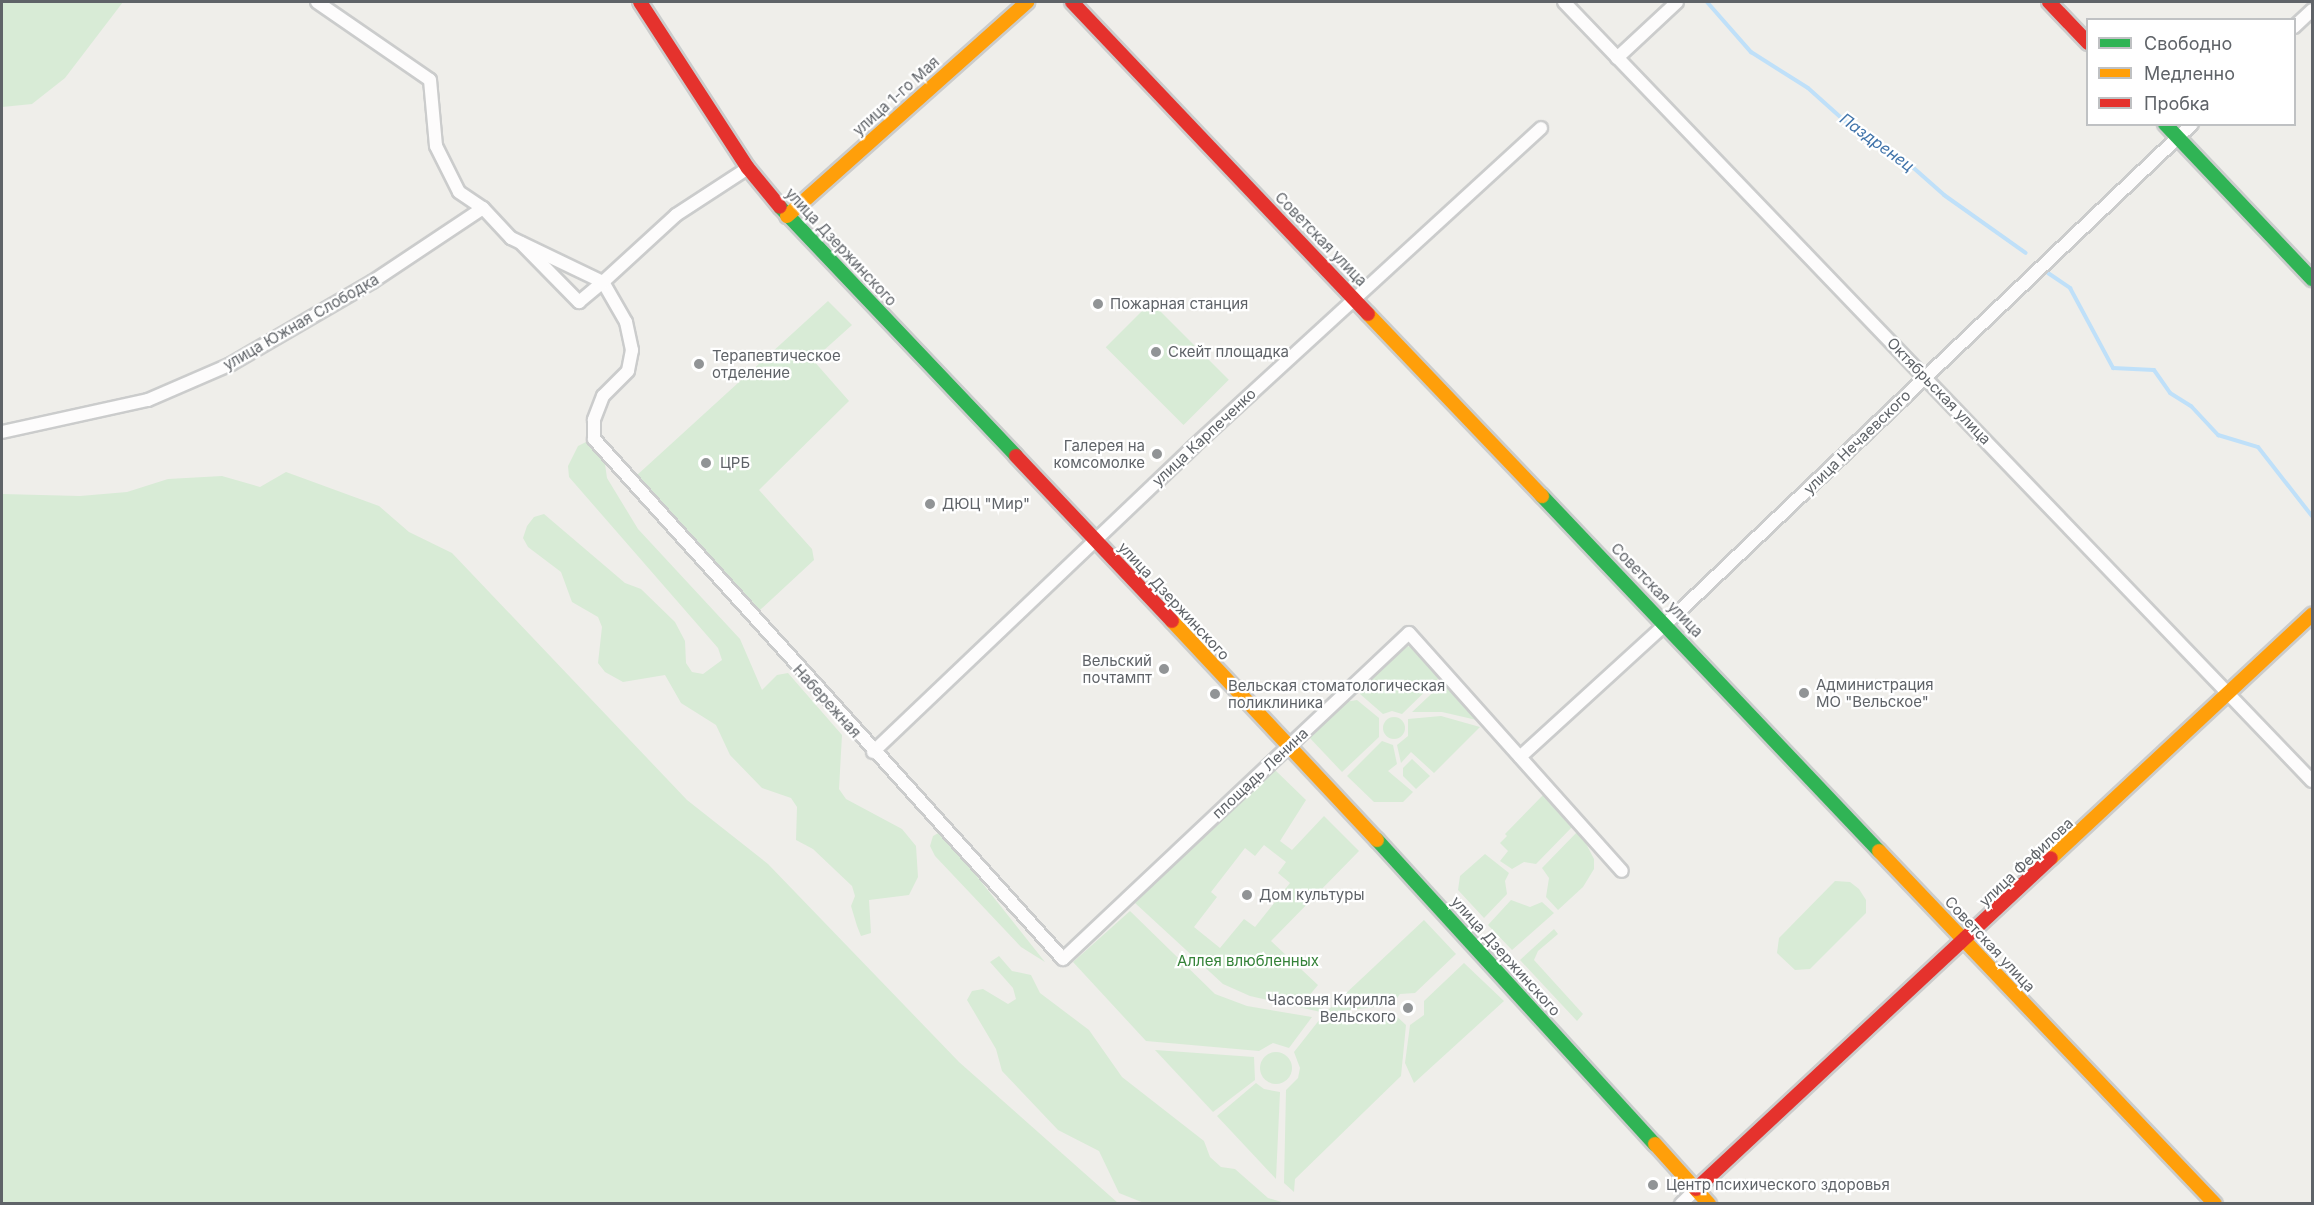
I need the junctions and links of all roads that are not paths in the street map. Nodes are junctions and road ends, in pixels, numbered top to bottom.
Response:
1 (317, 2) edge
2 (640, 2) edge
3 (1027, 2) edge
4 (1072, 2) edge
5 (1564, 2) edge
6 (1677, 2) edge
7 (2049, 2) edge
8 (2313, 10) edge
9 (2296, 26) edge
10 (2086, 41) edge
11 (1617, 58) junction
12 (2167, 126) edge
13 (2190, 126) edge
14 (1541, 128) dead end
15 (2178, 138) junction
16 (748, 168) junction
17 (483, 208) junction
18 (787, 216) junction
19 (521, 243) junction
20 (2313, 279) edge
21 (603, 282) junction
22 (1354, 298) junction
23 (1924, 375) junction
24 (2, 432) edge
25 (1095, 541) junction
26 (2313, 615) edge
27 (1667, 623) junction
28 (2230, 692) junction
29 (1290, 744) junction
30 (873, 752) junction
31 (1520, 757) junction
32 (2313, 781) edge
33 (1622, 871) dead end
34 (1965, 942) junction
35 (1063, 959) joint
36 (1696, 1189) junction
37 (1681, 1203) edge
38 (1709, 1203) edge
39 (2215, 1203) edge

1 - 17 street
2 - 16 main road, улица Дзержинского
3 - 18 main road, улица 1-го Мая
4 - 22 main road, Советская улица
5 - 11 street, Октябрьская улица
6 - 11 street
7 - 10 main road
8 - 9 street
11 - 23 street, Октябрьская улица
12 - 15 main road
13 - 15 street, улица Нечаевского
14 - 22 street, улица Карпеченко
15 - 20 main road
15 - 23 street, улица Нечаевского
16 - 18 main road, улица Дзержинского
16 - 21 street
17 - 19 street
17 - 24 street, улица Южная Слободка
18 - 25 main road, улица Дзержинского
19 - 21 street
19 - 21 street
21 - 30 street, Набережная
22 - 25 street, улица Карпеченко
22 - 27 main road, Советская улица
23 - 27 street, улица Нечаевского
23 - 28 street, Октябрьская улица
25 - 29 main road, улица Дзержинского
25 - 30 street, улица Карпеченко
26 - 28 main road, улица Фефилова
27 - 31 street, улица Нечаевского
27 - 34 main road, Советская улица
28 - 32 street, Октябрьская улица
28 - 34 main road, улица Фефилова
29 - 31 street, площадь Ленина
29 - 35 street, площадь Ленина
29 - 36 main road, улица Дзержинского
30 - 35 street, Набережная
31 - 33 street, площадь Ленина
34 - 36 main road, улица Фефилова
34 - 39 main road, Советская улица
36 - 37 street, улица Фефилова
36 - 38 main road, улица Дзержинского

